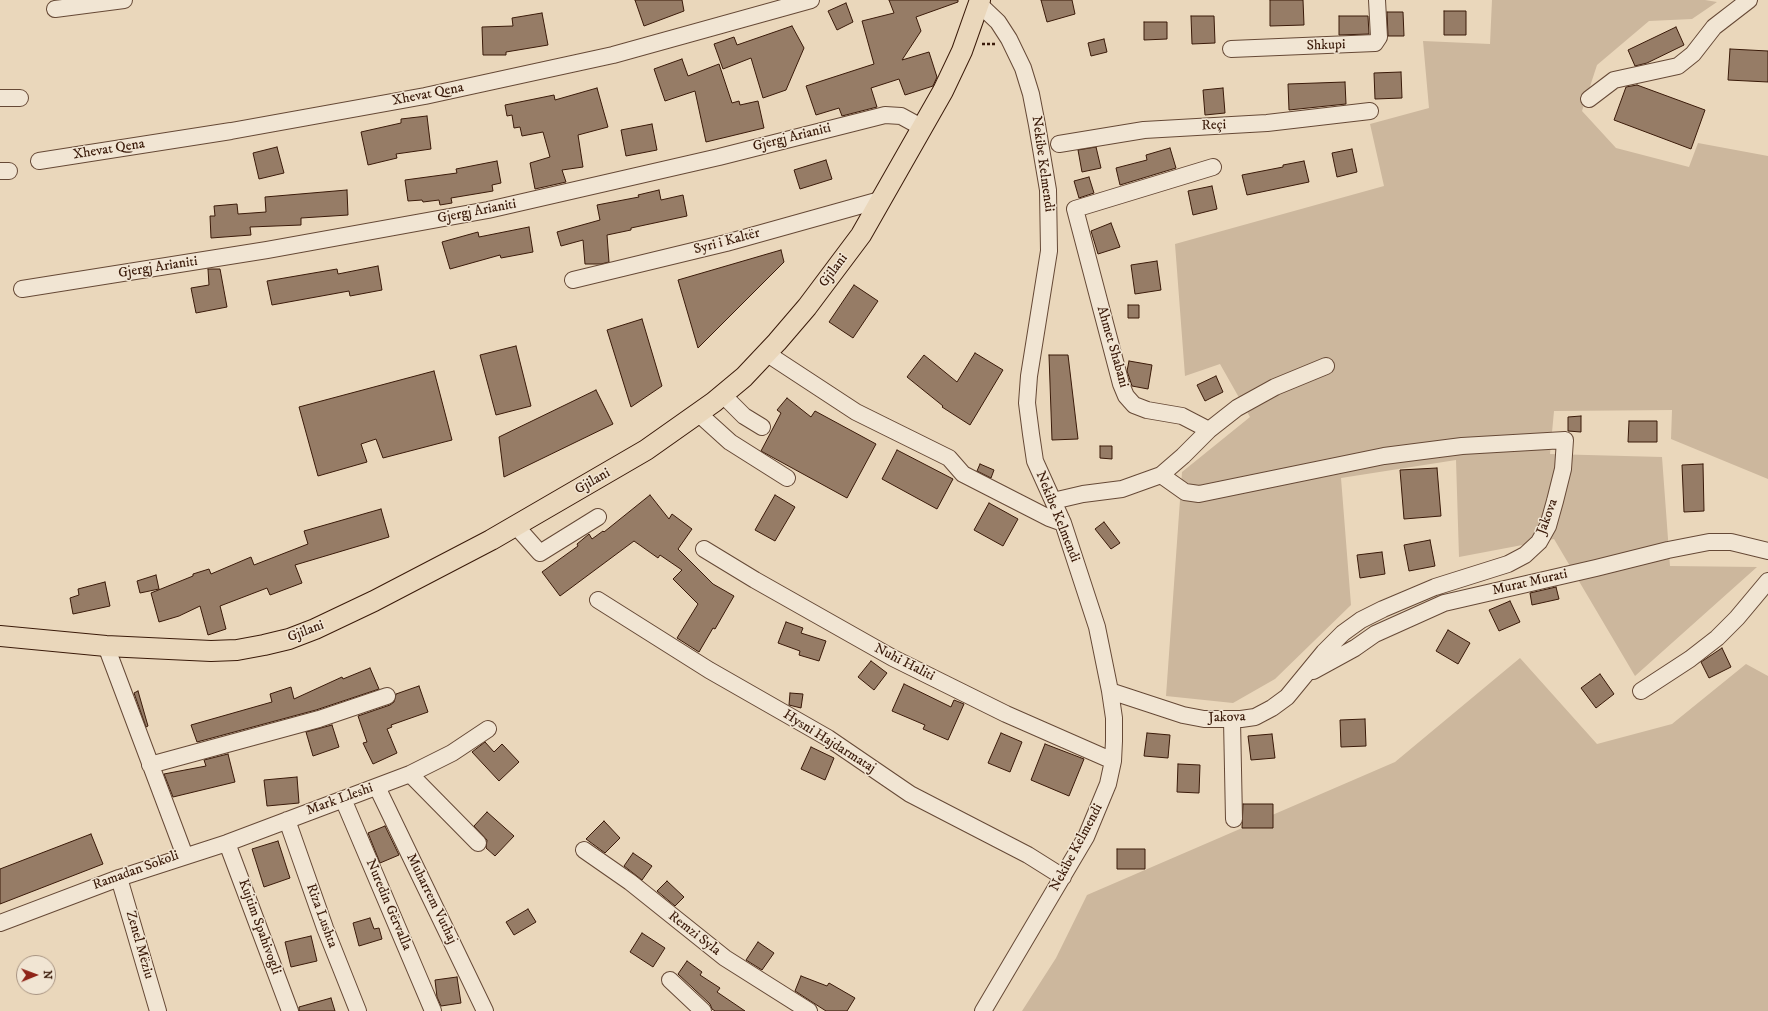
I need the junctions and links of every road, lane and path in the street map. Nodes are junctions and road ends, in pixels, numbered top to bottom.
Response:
1 (124, 0) edge
2 (811, 0) edge
3 (1377, 0) edge
4 (1749, 0) edge
5 (980, 2) edge
6 (55, 9) dead end
7 (1231, 49) dead end
8 (0, 98) edge
9 (20, 98) dead end
10 (1589, 99) dead end
11 (1370, 111) dead end
12 (923, 128) junction
13 (1060, 144) dead end
14 (39, 162) dead end
15 (1213, 167) dead end
16 (880, 200) junction
17 (574, 280) dead end
18 (22, 289) dead end
19 (766, 353) junction
20 (1326, 366) dead end
21 (723, 395) junction
22 (699, 414) junction
23 (762, 427) dead end
24 (1208, 430) junction
25 (1161, 475) junction
26 (787, 478) dead end
27 (1053, 501) junction
28 (598, 517) dead end
29 (1062, 523) junction
30 (516, 526) junction
31 (704, 548) dead end
32 (1768, 551) edge
33 (1768, 581) edge
34 (598, 600) dead end
35 (0, 636) edge
36 (106, 646) junction
37 (1306, 675) junction
38 (1110, 691) junction
39 (1641, 691) dead end
40 (387, 696) dead end
41 (1232, 720) junction
42 (488, 729) dead end
43 (1113, 761) junction
44 (150, 765) junction
45 (410, 774) junction
46 (377, 787) junction
47 (343, 799) junction
48 (1234, 819) dead end
49 (287, 820) junction
50 (227, 843) junction
51 (478, 843) dead end
52 (584, 850) dead end
53 (185, 856) junction
54 (1063, 877) junction
55 (119, 878) junction
56 (0, 923) edge
57 (670, 980) dead end
58 (158, 1011) edge
59 (290, 1011) edge
60 (358, 1011) edge
61 (433, 1011) edge
62 (485, 1011) edge
63 (703, 1011) edge
64 (809, 1011) edge
65 (983, 1011) edge

1 - 6 street
2 - 14 street, Xhevat Qena
3 - 7 street, Shkupi
4 - 10 street
5 - 12 main road, Gjilani
5 - 27 street, Nekibe Kelmendi
8 - 9 street
11 - 13 street, Reçi
12 - 16 main road, Gjilani
12 - 18 street, Gjergj Arianiti
15 - 24 street, Ahmet Shabani
16 - 17 street, Syri i Kaltër
16 - 19 main road, Gjilani
19 - 21 main road, Gjilani
19 - 29 street
20 - 24 street
21 - 22 main road, Gjilani
21 - 23 street
22 - 26 street
22 - 30 main road, Gjilani
24 - 25 street
25 - 27 street
25 - 37 street, Jakova
27 - 29 street, Nekibe Kelmendi
28 - 30 street
29 - 38 street, Nekibe Kelmendi
30 - 36 main road, Gjilani
31 - 43 street, Nuhi Haliti
32 - 37 street, Murat Murati
33 - 39 street
34 - 54 street, Hysni Hajdarmataj
35 - 36 main road, Gjilani
36 - 44 street, Ramadan Sokoli
37 - 41 street, Jakova
38 - 41 street, Jakova
38 - 43 street, Nekibe Kelmendi
40 - 44 street
41 - 48 street
42 - 45 street, Mark Lleshi
43 - 54 street, Nekibe Kelmendi
44 - 53 street, Ramadan Sokoli
45 - 46 street, Mark Lleshi
45 - 51 street
46 - 47 street, Mark Lleshi
46 - 62 street, Muharrem Vuthaj
47 - 49 street, Mark Lleshi
47 - 61 street, Nuredin Gërvalla
49 - 50 street, Mark Lleshi
49 - 60 street, Riza Lushta
50 - 53 street, Mark Lleshi
50 - 59 street, Kujtim Spahivogli
52 - 64 street, Remzi Syla
53 - 55 street, Ramadan Sokoli
54 - 65 street, Nekibe Kelmendi
55 - 56 street, Ramadan Sokoli
55 - 58 street, Zenel Mëziu
57 - 63 street

